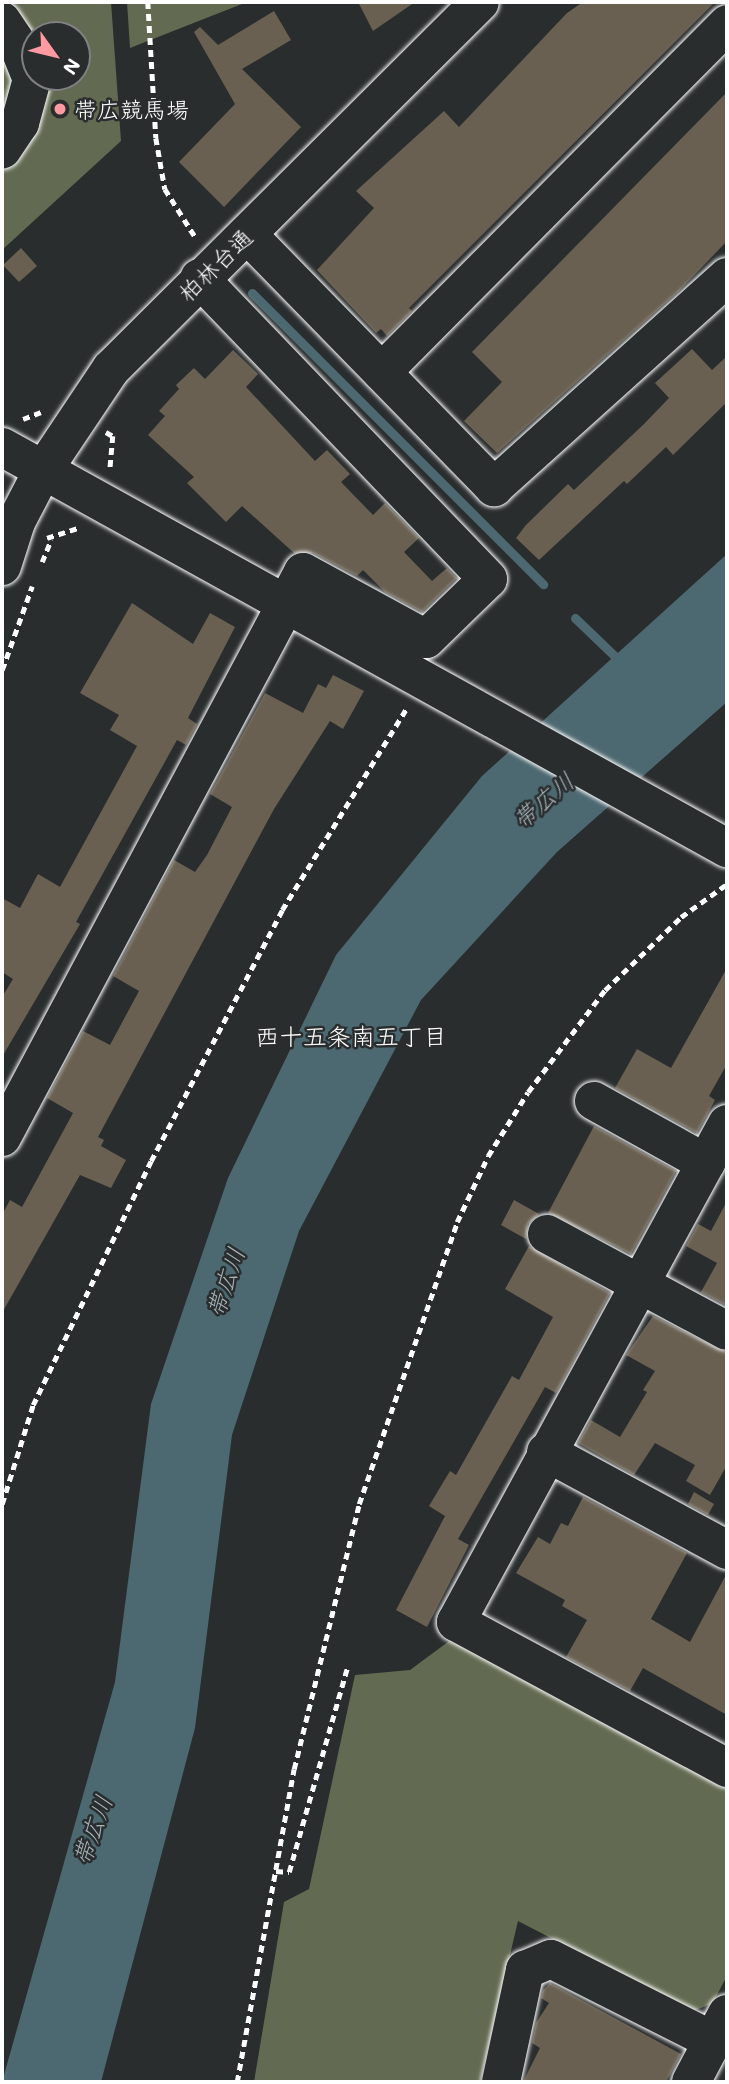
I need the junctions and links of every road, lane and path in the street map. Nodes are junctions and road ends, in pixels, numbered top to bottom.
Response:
1 (5, 2) edge
2 (148, 2) edge
3 (480, 2) edge
4 (2, 9) edge
5 (2, 21) edge
6 (727, 24) edge
7 (2, 150) edge
8 (247, 234) junction
9 (199, 261) junction
10 (727, 277) edge
11 (382, 372) junction
12 (2, 447) edge
13 (42, 472) junction
14 (51, 540) dead end
15 (2, 566) edge
16 (283, 604) junction
17 (2, 670) edge
18 (431, 697) junction
19 (727, 848) edge
20 (727, 884) edge
21 (593, 1101) dead end
22 (727, 1124) edge
23 (2, 1137) edge
24 (706, 1163) junction
25 (547, 1234) dead end
26 (641, 1285) junction
27 (727, 1331) edge
28 (546, 1452) junction
29 (2, 1504) edge
30 (727, 1550) edge
31 (348, 1665) dead end
32 (727, 1768) edge
33 (276, 1871) junction
34 (720, 2028) edge
35 (237, 2082) edge
36 (501, 2082) edge
37 (691, 2082) edge

1 - 4 street
2 - 9 path
3 - 8 street, 柏林台通
5 - 7 street
6 - 11 street
8 - 9 street, 柏林台通
8 - 11 street
9 - 13 street, 柏林台通
9 - 16 street
10 - 11 street
12 - 13 street
13 - 15 street, 柏林台通
13 - 16 street
14 - 17 path
16 - 18 street
16 - 23 street
18 - 19 street
18 - 29 path
20 - 33 path
21 - 24 street
22 - 24 street
24 - 26 street
25 - 26 street
26 - 27 street
26 - 28 street
28 - 30 street
28 - 32 street
31 - 33 path
33 - 35 path
34 - 36 street
34 - 37 street

